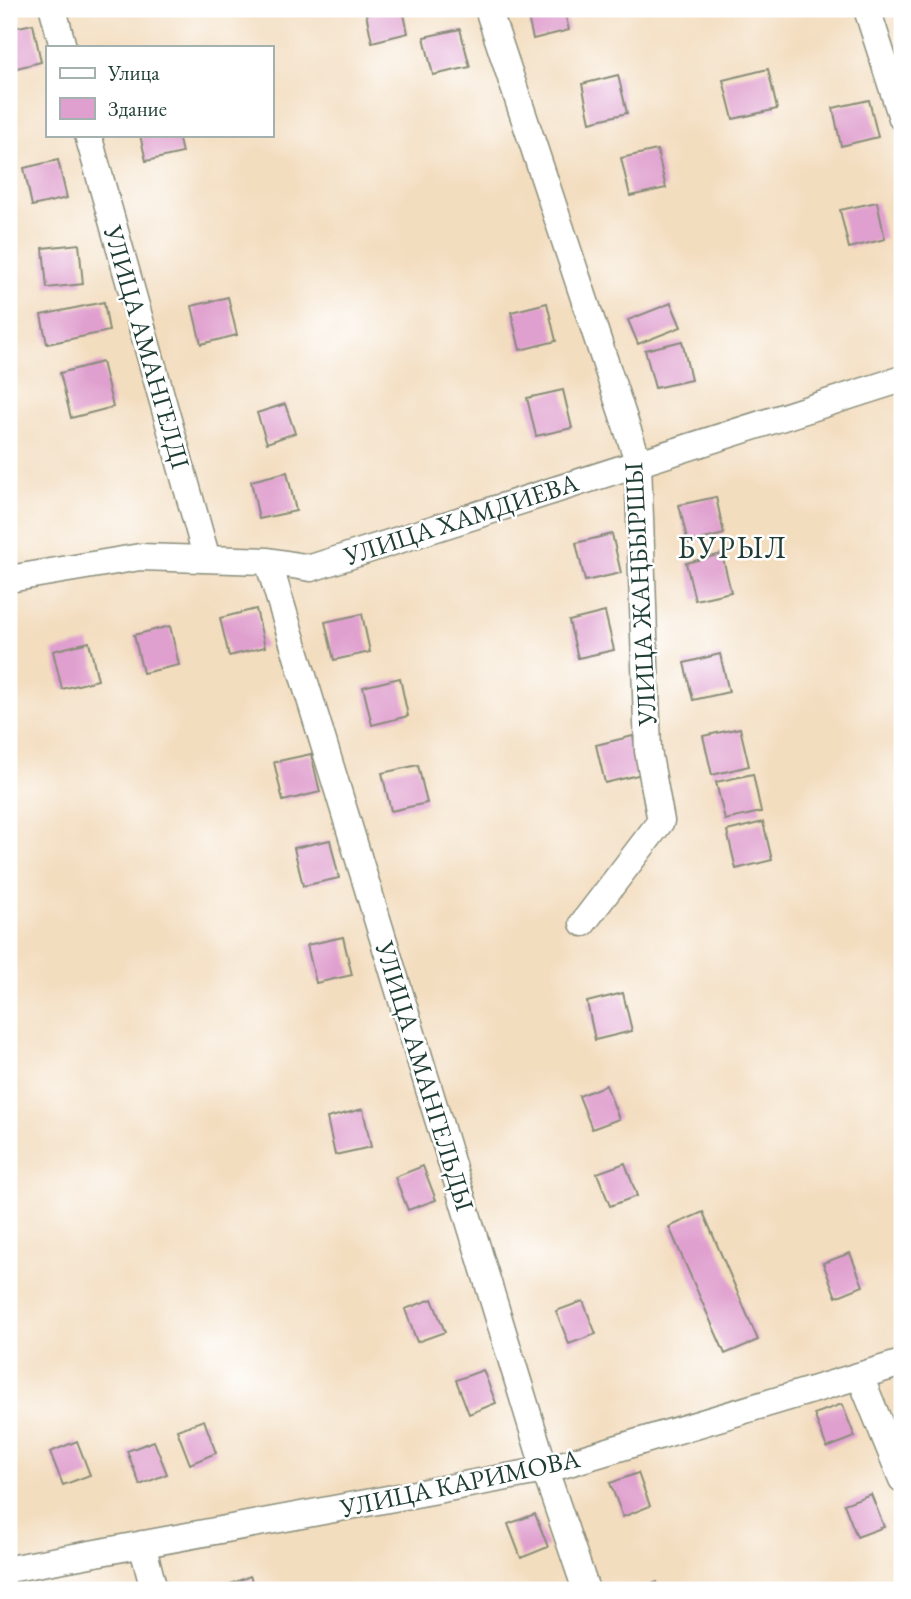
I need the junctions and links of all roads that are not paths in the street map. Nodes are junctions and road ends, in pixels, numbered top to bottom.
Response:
1 (53, 9) edge
2 (488, 9) edge
3 (867, 9) edge
4 (64, 46) edge
5 (902, 118) edge
6 (88, 136) edge
7 (902, 379) edge
8 (638, 461) junction
9 (207, 559) junction
10 (268, 561) junction
11 (9, 579) edge
12 (583, 923) dead end
13 (902, 1363) edge
14 (860, 1376) junction
15 (545, 1470) junction
16 (902, 1479) edge
17 (142, 1544) junction
18 (9, 1569) edge
19 (154, 1590) edge
20 (586, 1590) edge

1 - 4 street
2 - 8 street, УЛИЦА ЖАҢБЫРШЫ
3 - 5 street
6 - 9 street, УЛИЦА АМАНГЕЛДІ
7 - 8 street, УЛИЦА ХАМДИЕВА
8 - 10 street, УЛИЦА ХАМДИЕВА
8 - 12 street, УЛИЦА ЖАҢБЫРШЫ
9 - 10 street, УЛИЦА ХАМДИЕВА
9 - 11 street, УЛИЦА ХАМДИЕВА
10 - 15 street, УЛИЦА АМАНГЕЛЬДЫ
13 - 14 street, УЛИЦА КАРИМОВА
14 - 15 street, УЛИЦА КАРИМОВА
14 - 16 street
15 - 17 street, УЛИЦА КАРИМОВА
15 - 20 street, УЛИЦА АМАНГЕЛЬДЫ
17 - 18 street, УЛИЦА КАРИМОВА
17 - 19 street

